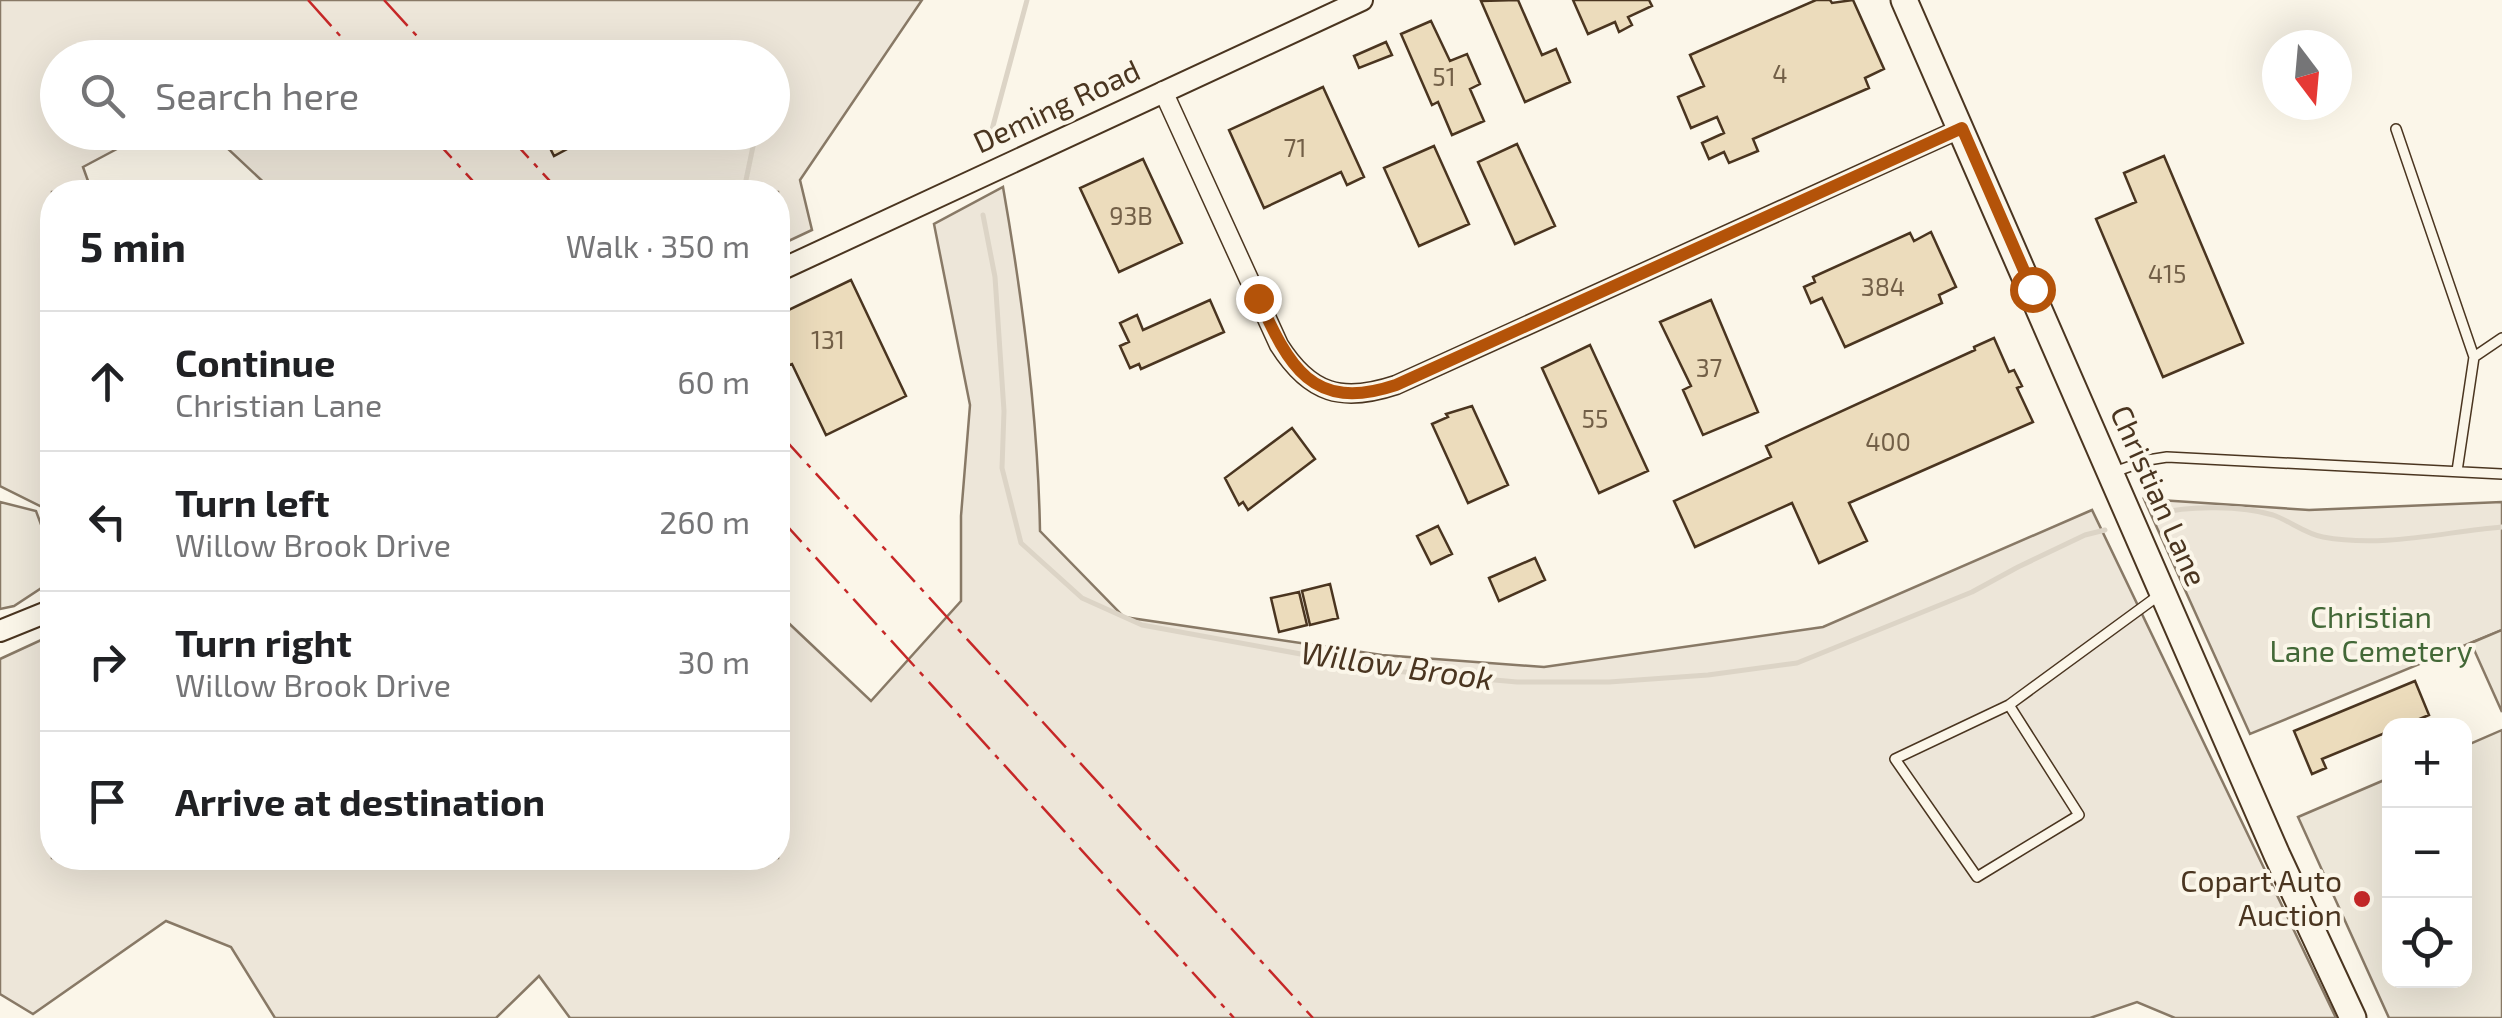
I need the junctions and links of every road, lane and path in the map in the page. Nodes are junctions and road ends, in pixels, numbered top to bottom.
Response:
1 (1362, 0) edge
2 (1904, 0) edge
3 (1163, 90) junction
4 (1962, 128) junction
5 (2396, 129) dead end
6 (790, 266) edge
7 (2502, 338) edge
8 (2474, 357) junction
9 (2458, 471) junction
10 (2112, 472) junction
11 (2502, 474) edge
12 (2164, 591) junction
13 (40, 615) edge
14 (0, 632) edge
15 (2009, 706) junction
16 (2353, 1018) edge

1 - 3 street, Deming Road
2 - 4 main road, Christian Lane
3 - 4 street
3 - 6 street, Deming Road
4 - 10 main road, Christian Lane
5 - 8 lane
7 - 8 lane
8 - 9 lane
9 - 10 lane
9 - 11 lane
10 - 12 main road, Christian Lane
12 - 15 lane
12 - 16 main road, Christian Lane
13 - 14 street
15 - 15 lane

